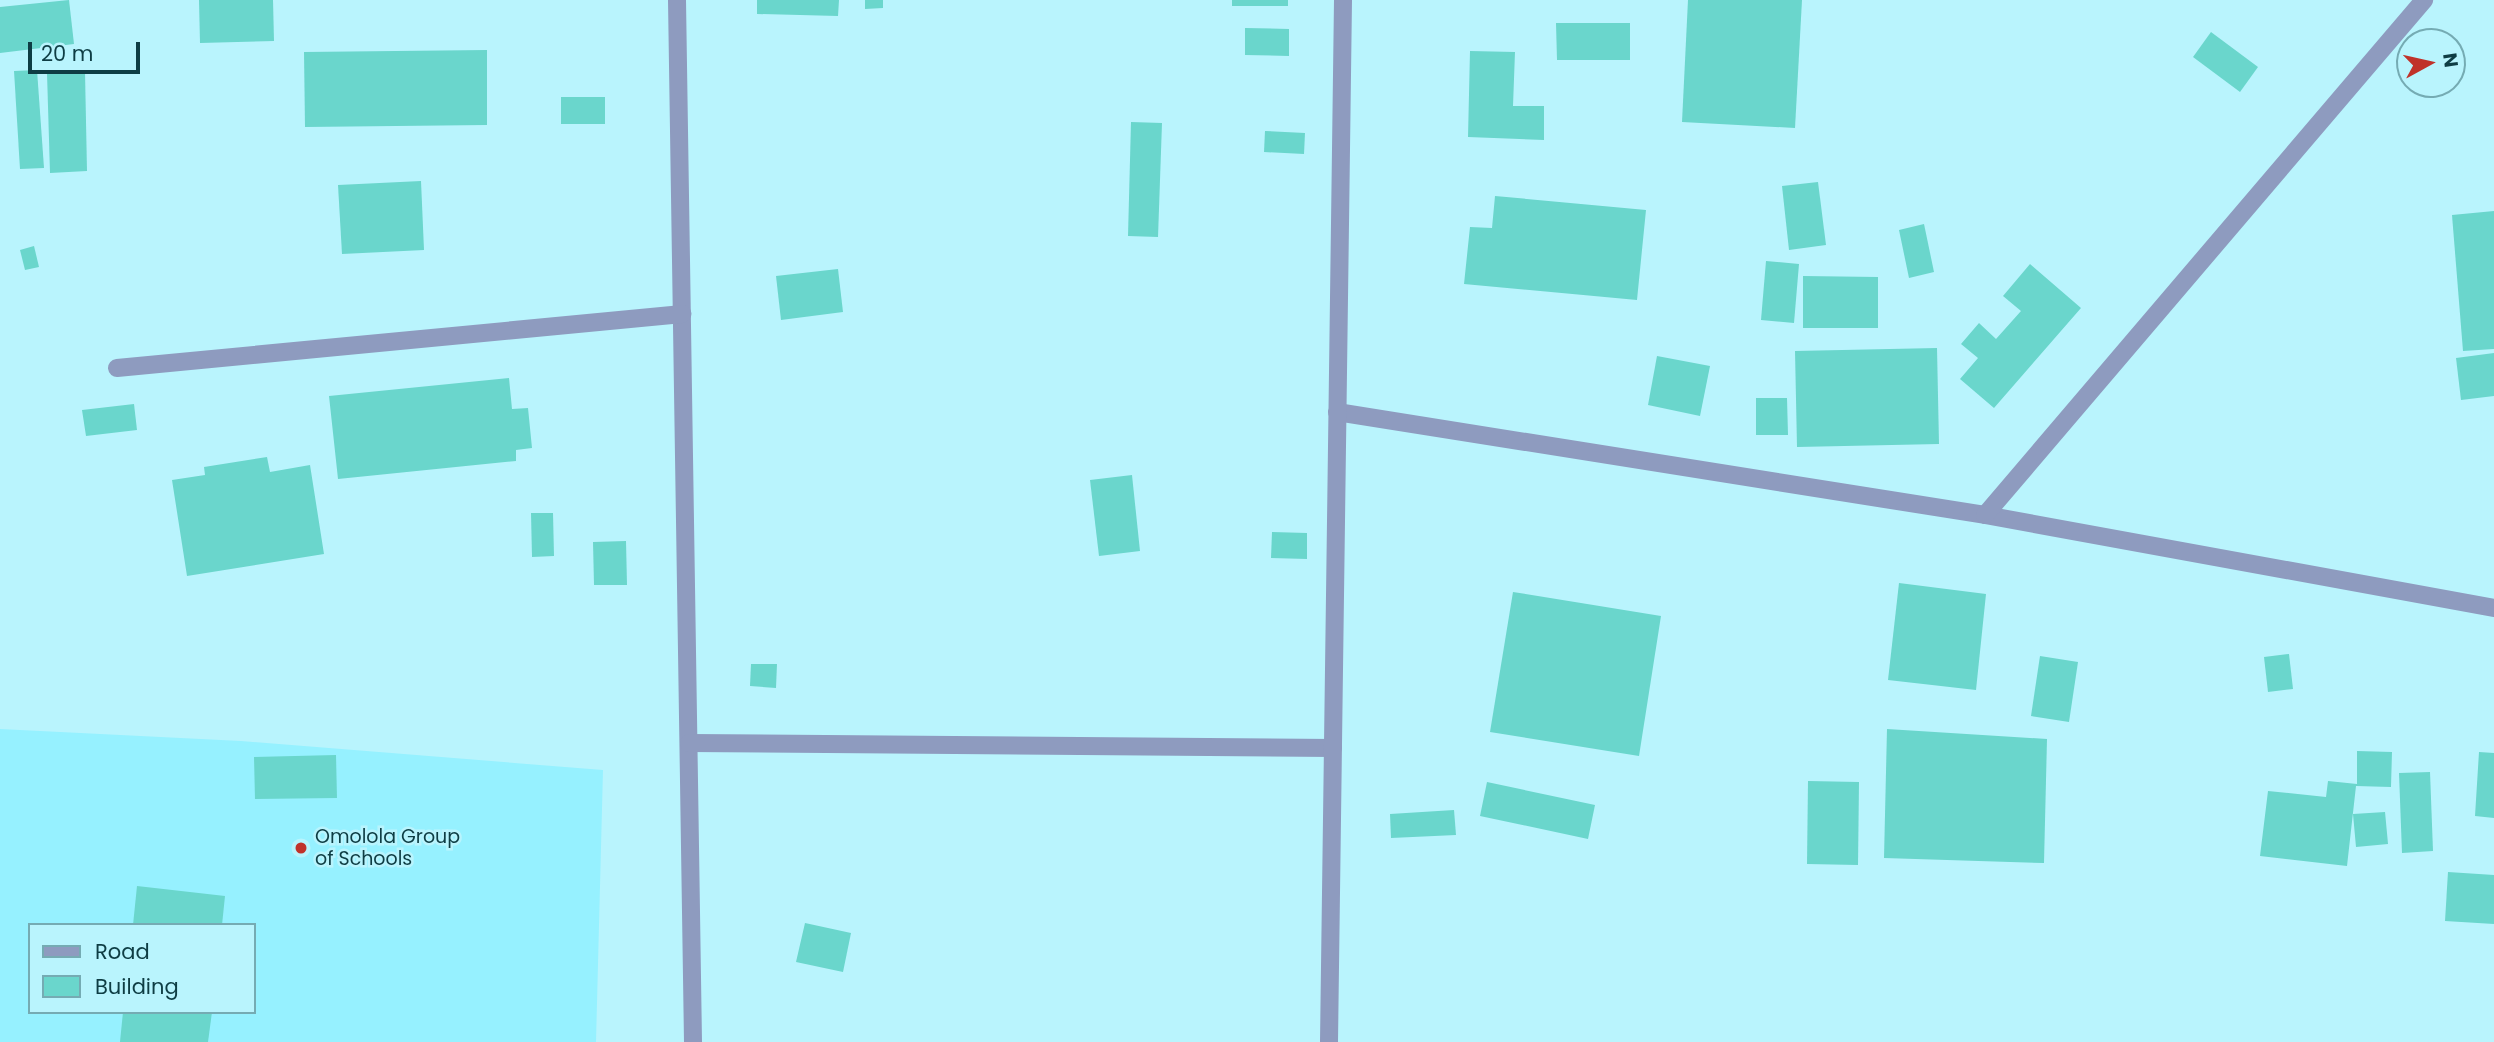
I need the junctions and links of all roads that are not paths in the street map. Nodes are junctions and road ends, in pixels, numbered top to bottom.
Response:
1 (677, 0) edge
2 (1343, 0) edge
3 (2424, 0) edge
4 (682, 314) junction
5 (117, 368) dead end
6 (1338, 412) junction
7 (1985, 516) junction
8 (2494, 608) edge
9 (688, 743) junction
10 (1333, 748) junction
11 (693, 1042) edge
12 (1329, 1042) edge

1 - 4 street
2 - 6 street
3 - 7 street
4 - 5 street
4 - 9 street
6 - 7 street
6 - 10 street
7 - 8 street
9 - 10 street
9 - 11 street
10 - 12 street

